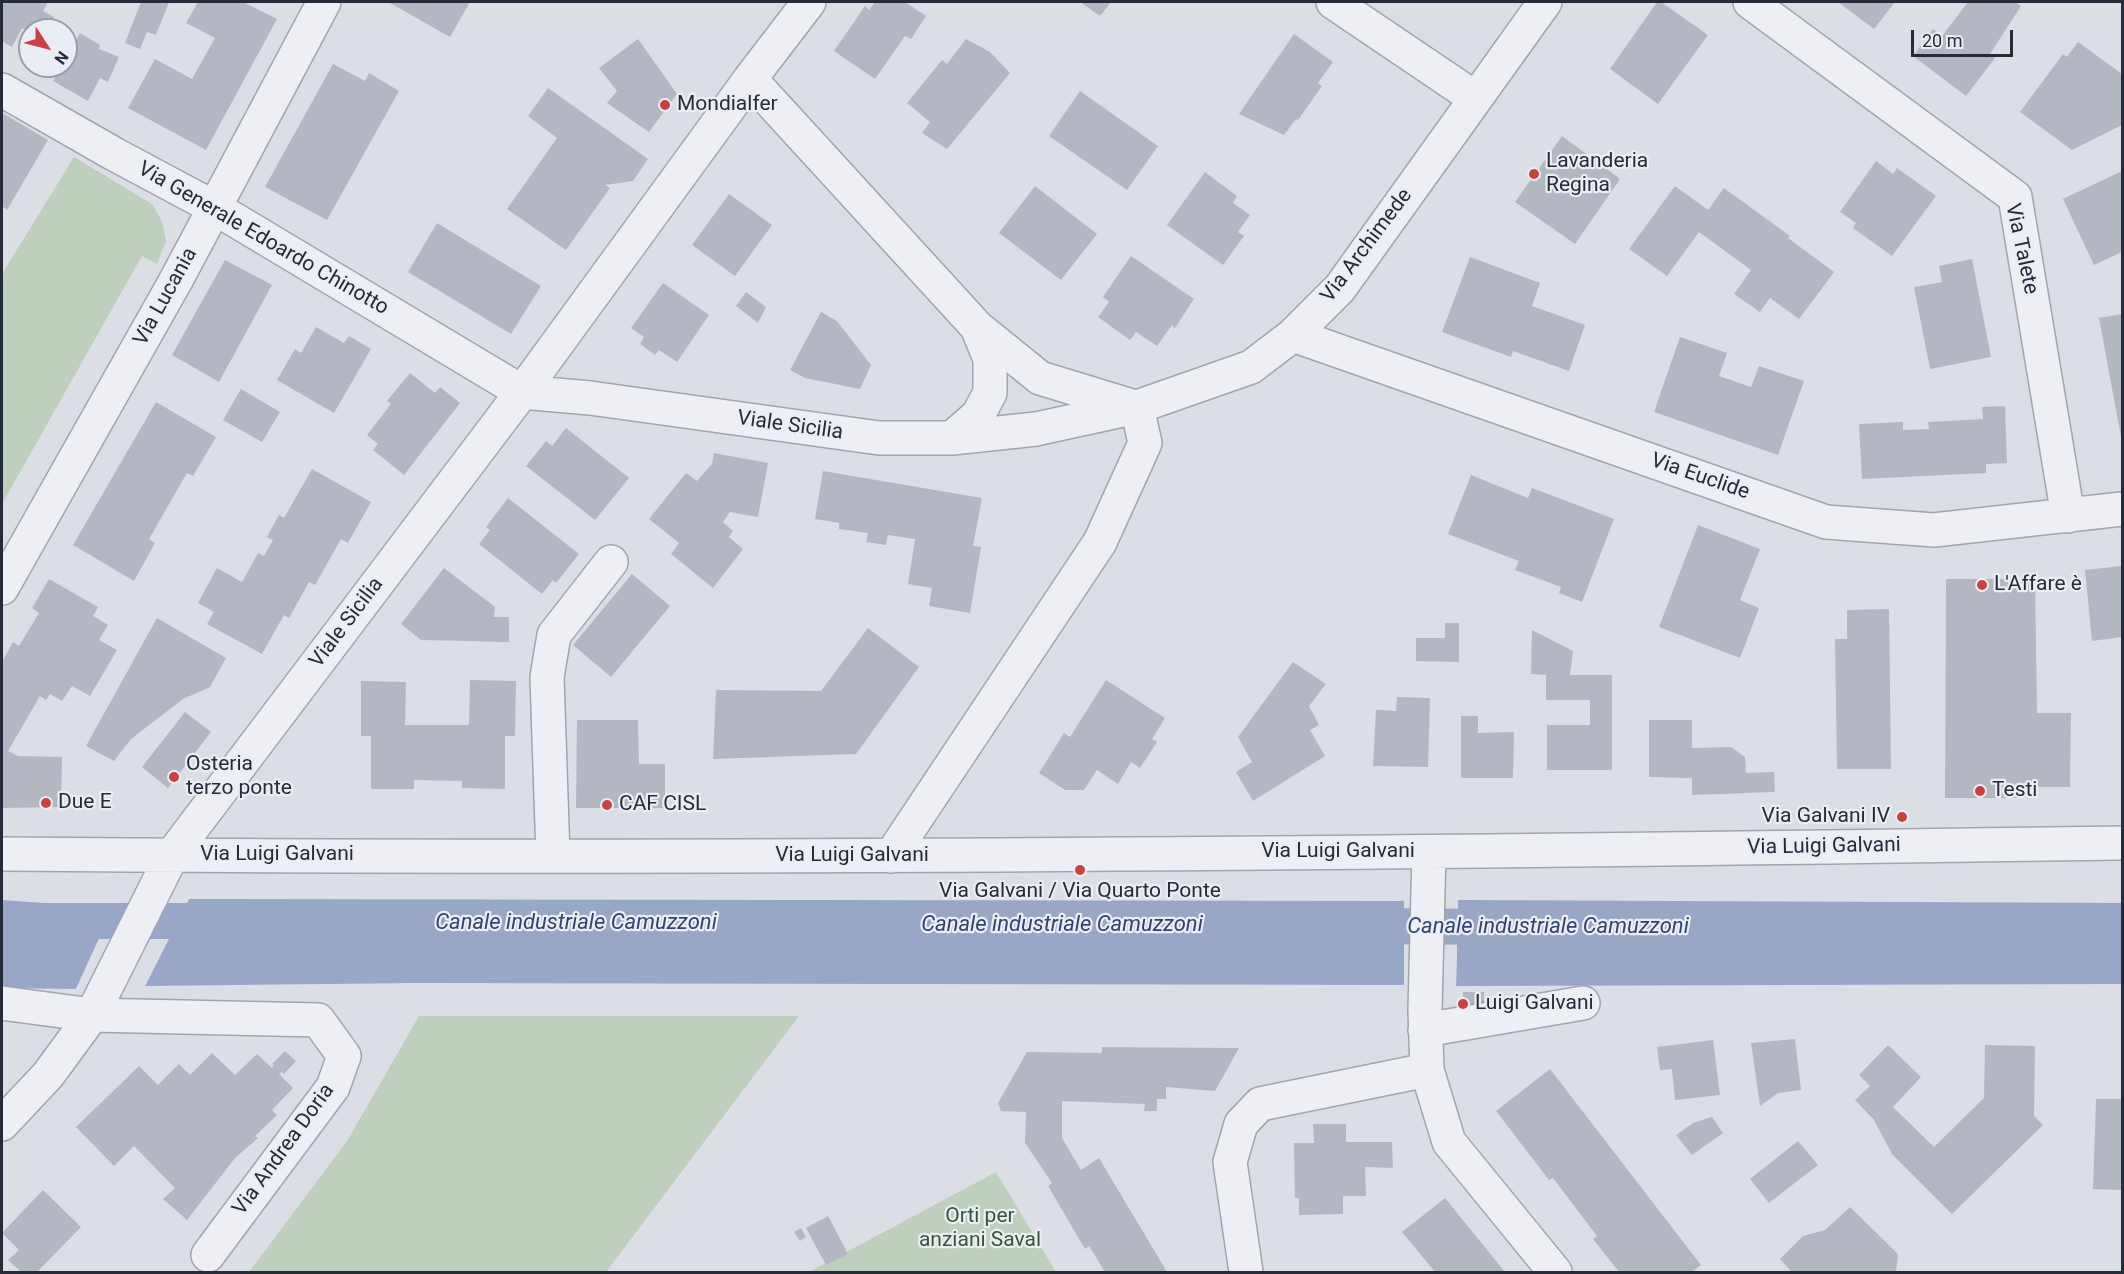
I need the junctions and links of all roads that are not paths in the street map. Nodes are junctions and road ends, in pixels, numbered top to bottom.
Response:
1 (324, 2) edge
2 (809, 2) edge
3 (1333, 2) edge
4 (1545, 2) edge
5 (1750, 2) edge
6 (750, 79) junction
7 (2, 90) edge
8 (1475, 98) junction
9 (215, 208) junction
10 (977, 327) junction
11 (1293, 335) junction
12 (522, 392) junction
13 (1137, 407) junction
14 (952, 438) junction
15 (2122, 509) edge
16 (2068, 516) junction
17 (611, 562) dead end
18 (2, 588) edge
19 (2122, 843) edge
20 (2, 854) edge
21 (172, 855) junction
22 (553, 856) junction
23 (891, 856) junction
24 (1428, 865) junction
25 (2, 1003) edge
26 (1583, 1003) dead end
27 (97, 1005) junction
28 (1425, 1020) junction
29 (1427, 1070) junction
30 (2, 1125) edge
31 (208, 1255) dead end
32 (1246, 1272) edge
33 (1555, 1272) edge

1 - 9 street, Via Lucania
2 - 6 street, Viale Sicilia
3 - 8 street
4 - 8 street, Via Archimede
5 - 16 street, Via Talete
6 - 10 street
6 - 12 street, Viale Sicilia
7 - 9 street, Via Generale Edoardo Chinotto
8 - 11 street, Via Archimede
9 - 12 street, Via Generale Edoardo Chinotto
9 - 18 street, Via Lucania
10 - 13 street
10 - 14 street
11 - 13 street, Via Archimede
11 - 16 street, Via Euclide
12 - 14 street, Viale Sicilia
12 - 21 street, Viale Sicilia
13 - 14 street, Viale Sicilia
13 - 23 street
15 - 16 street, Via Euclide
17 - 22 street
19 - 24 street, Via Luigi Galvani
20 - 21 street, Via Luigi Galvani
21 - 22 street, Via Luigi Galvani
21 - 27 street
22 - 23 street, Via Luigi Galvani
23 - 24 street, Via Luigi Galvani
24 - 28 street
25 - 27 street
26 - 28 street
27 - 30 street
27 - 31 street, Via Andrea Doria
28 - 29 street
29 - 32 street
29 - 33 street

